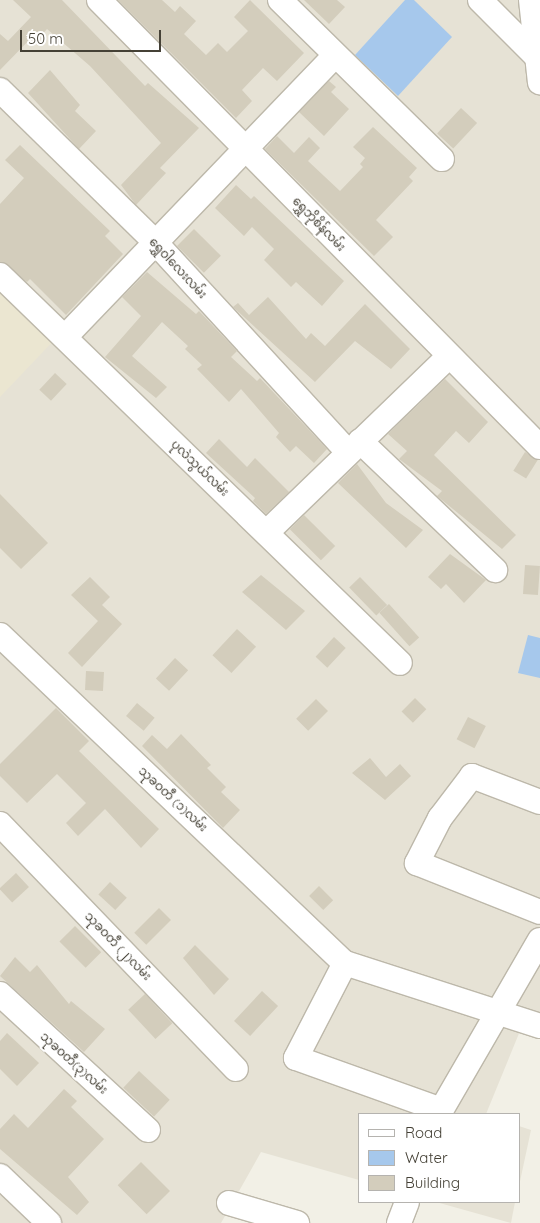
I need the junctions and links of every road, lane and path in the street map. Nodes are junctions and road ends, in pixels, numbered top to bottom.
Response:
1 (99, 0) edge
2 (280, 0) edge
3 (480, 0) edge
4 (531, 0) edge
5 (334, 56) junction
6 (539, 59) edge
7 (540, 83) edge
8 (0, 90) edge
9 (245, 148) junction
10 (442, 159) dead end
11 (154, 242) junction
12 (0, 274) edge
13 (65, 337) junction
14 (448, 357) junction
15 (354, 447) junction
16 (540, 447) edge
17 (267, 532) junction
18 (495, 570) dead end
19 (0, 635) edge
20 (400, 663) dead end
21 (540, 802) edge
22 (0, 824) edge
23 (540, 912) edge
24 (540, 940) edge
25 (345, 963) junction
26 (0, 994) edge
27 (496, 1011) junction
28 (540, 1026) edge
29 (236, 1069) dead end
30 (440, 1112) edge
31 (148, 1130) dead end
32 (0, 1176) edge
33 (229, 1203) dead end
34 (407, 1203) edge
35 (49, 1223) edge
36 (297, 1223) edge
37 (399, 1223) edge

1 - 9 street, ရွှေဘိုစိန်လမ်း
2 - 5 street
3 - 6 street
4 - 6 street
5 - 9 street
5 - 10 street
6 - 7 street
8 - 11 street, ရွှေဝါလေးလမ်း
9 - 11 street
9 - 14 street, ရွှေဘိုစိန်လမ်း
11 - 13 street
11 - 15 street, ရွှေဝါလေးလမ်း
12 - 13 street, ပုလဲသွယ်လမ်း
13 - 17 street, ပုလဲသွယ်လမ်း
14 - 15 street
14 - 16 street, ရွှေဘိုစိန်လမ်း
15 - 17 street
15 - 18 street, ရွှေဝါလေးလမ်း
17 - 20 street, ပုလဲသွယ်လမ်း
19 - 25 street, သုခဝတီ (၁)လမ်း
21 - 23 street
22 - 29 street, သုခဝတီ (၂)လမ်း
24 - 27 street
25 - 27 street
25 - 30 street
26 - 31 street, သုခဝတီ(၃)လမ်း
27 - 28 street
27 - 30 street
32 - 35 street
33 - 36 street
34 - 37 street

